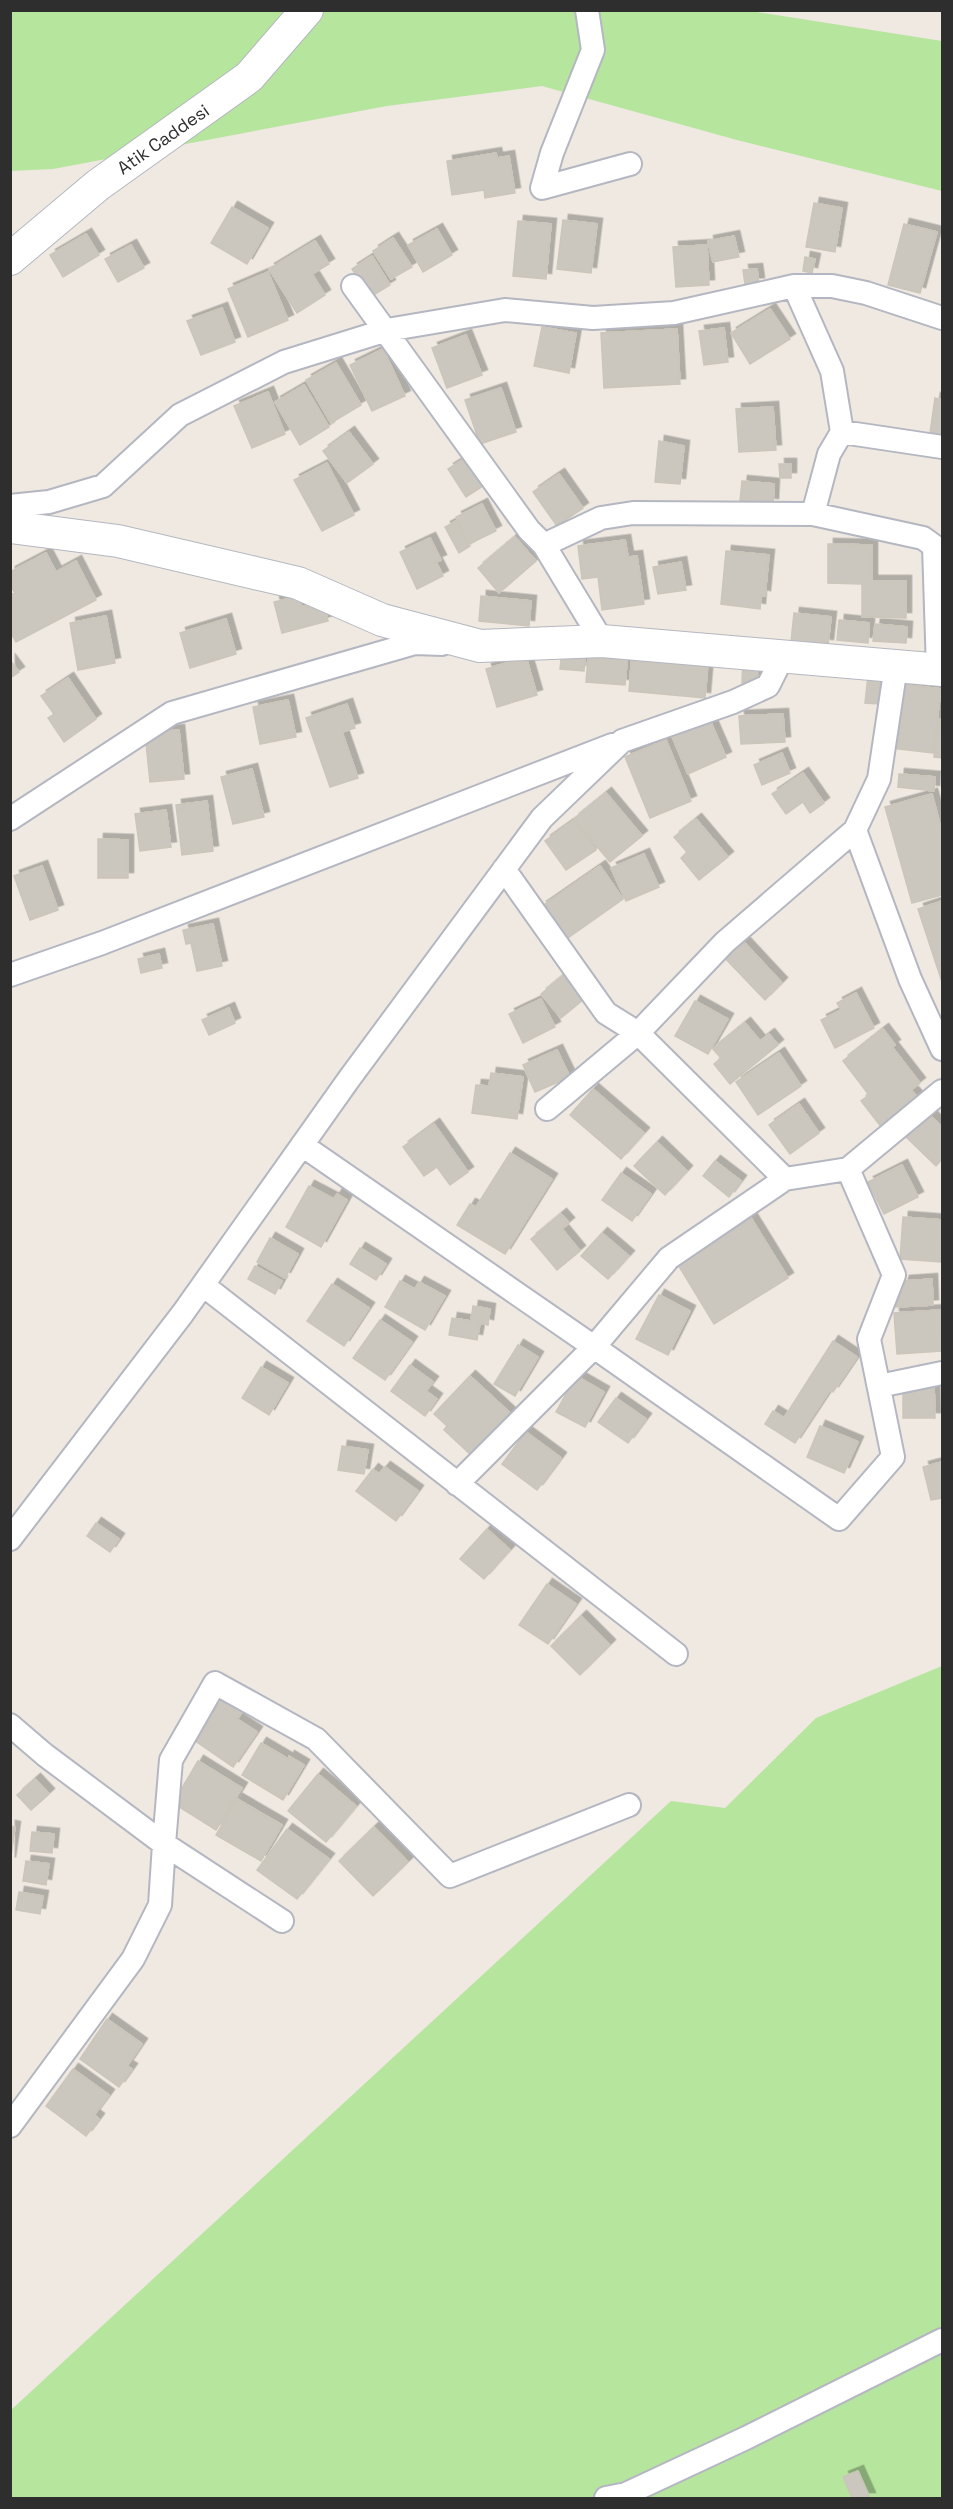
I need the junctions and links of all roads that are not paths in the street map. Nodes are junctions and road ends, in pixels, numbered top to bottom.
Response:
1 (307, 10) edge
2 (587, 10) edge
3 (630, 164) dead end
4 (10, 259) edge
5 (353, 286) dead end
6 (794, 286) junction
7 (942, 318) edge
8 (387, 330) junction
9 (842, 432) junction
10 (942, 447) edge
11 (10, 506) edge
12 (813, 514) junction
13 (10, 527) edge
14 (543, 545) junction
15 (602, 641) junction
16 (480, 646) junction
17 (783, 656) junction
18 (896, 666) junction
19 (940, 670) edge
20 (622, 741) junction
21 (10, 819) edge
22 (855, 830) junction
23 (504, 869) junction
24 (10, 975) edge
25 (638, 1033) junction
26 (942, 1049) edge
27 (942, 1091) edge
28 (547, 1109) dead end
29 (302, 1145) junction
30 (848, 1169) junction
31 (785, 1179) junction
32 (203, 1285) junction
33 (594, 1347) junction
34 (942, 1373) edge
35 (879, 1386) junction
36 (457, 1484) junction
37 (10, 1539) edge
38 (676, 1654) dead end
39 (10, 1725) edge
40 (629, 1805) dead end
41 (164, 1844) junction
42 (282, 1921) dead end
43 (10, 2126) edge
44 (942, 2340) edge
45 (606, 2499) edge

1 - 4 street, Atik Caddesi
2 - 3 street
5 - 8 street
6 - 7 street
6 - 8 street
6 - 9 street
8 - 11 street
8 - 14 street
9 - 10 street
9 - 12 street
12 - 14 street
12 - 19 street
13 - 16 street
14 - 15 street
15 - 16 street
15 - 17 street
16 - 21 street
17 - 18 street
17 - 20 street
18 - 19 street
18 - 22 street
20 - 23 street
20 - 24 street
22 - 25 street
22 - 26 street
23 - 25 street
23 - 29 street
25 - 28 street
25 - 31 street
27 - 30 street
29 - 32 street
29 - 33 street
30 - 31 street
30 - 35 street
31 - 33 street
32 - 36 street
32 - 37 street
33 - 35 street
33 - 36 street
34 - 35 street
36 - 38 street
39 - 41 street
40 - 41 street
41 - 42 street
41 - 43 street
44 - 45 street

